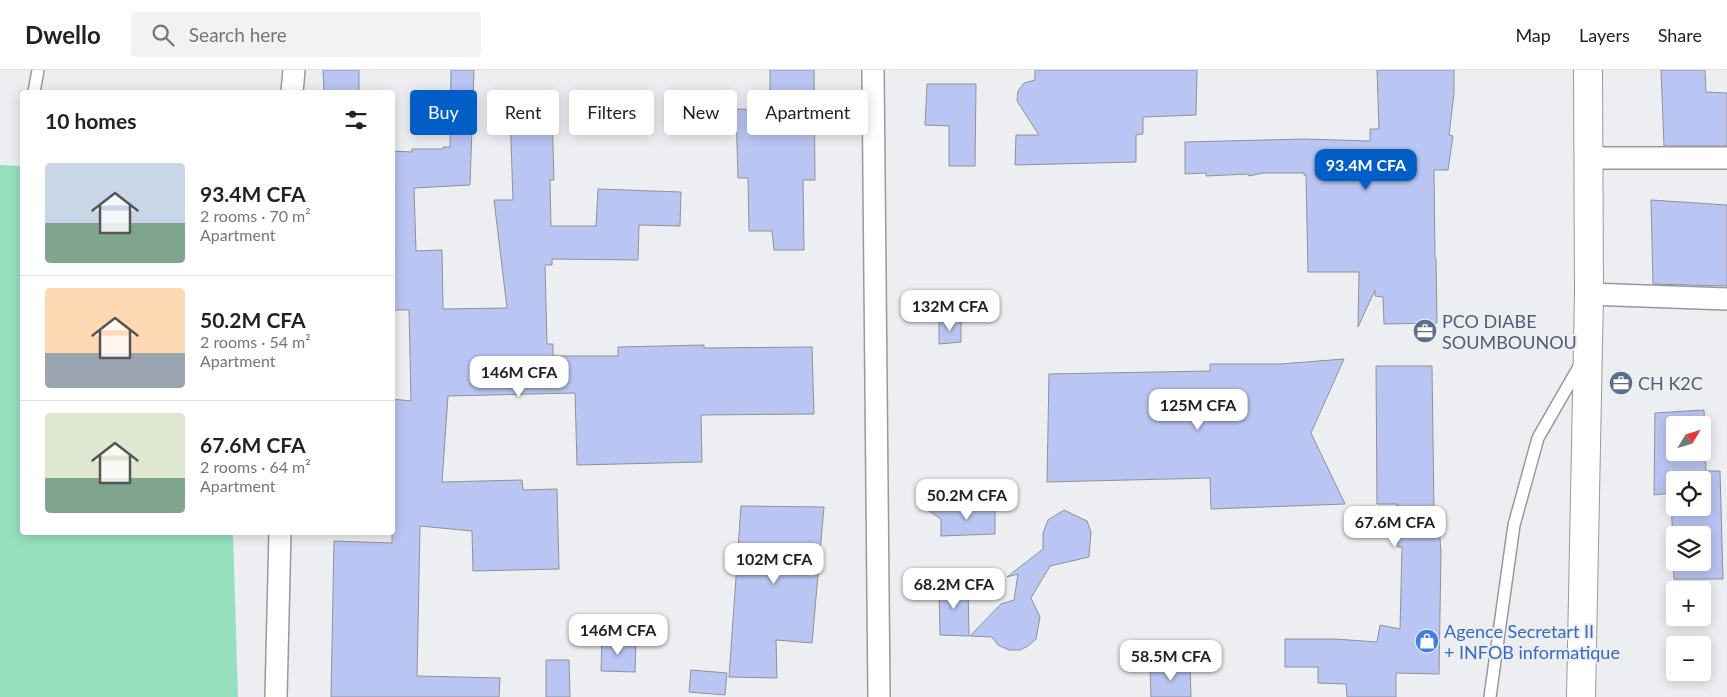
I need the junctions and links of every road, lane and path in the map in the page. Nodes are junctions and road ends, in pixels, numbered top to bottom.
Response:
1 (38, 70) edge
2 (294, 70) edge
3 (873, 70) edge
4 (1588, 70) edge
5 (34, 90) edge
6 (292, 90) edge
7 (1588, 158) junction
8 (1727, 158) edge
9 (1589, 294) junction
10 (1727, 299) edge
11 (1588, 353) junction
12 (280, 535) edge
13 (276, 697) edge
14 (879, 697) edge
15 (1490, 697) edge
16 (1581, 697) edge

1 - 5 lane
2 - 6 street
3 - 14 street
4 - 7 street
7 - 8 street
7 - 9 street
9 - 10 street
9 - 11 street
11 - 15 lane
11 - 16 street
12 - 13 street

